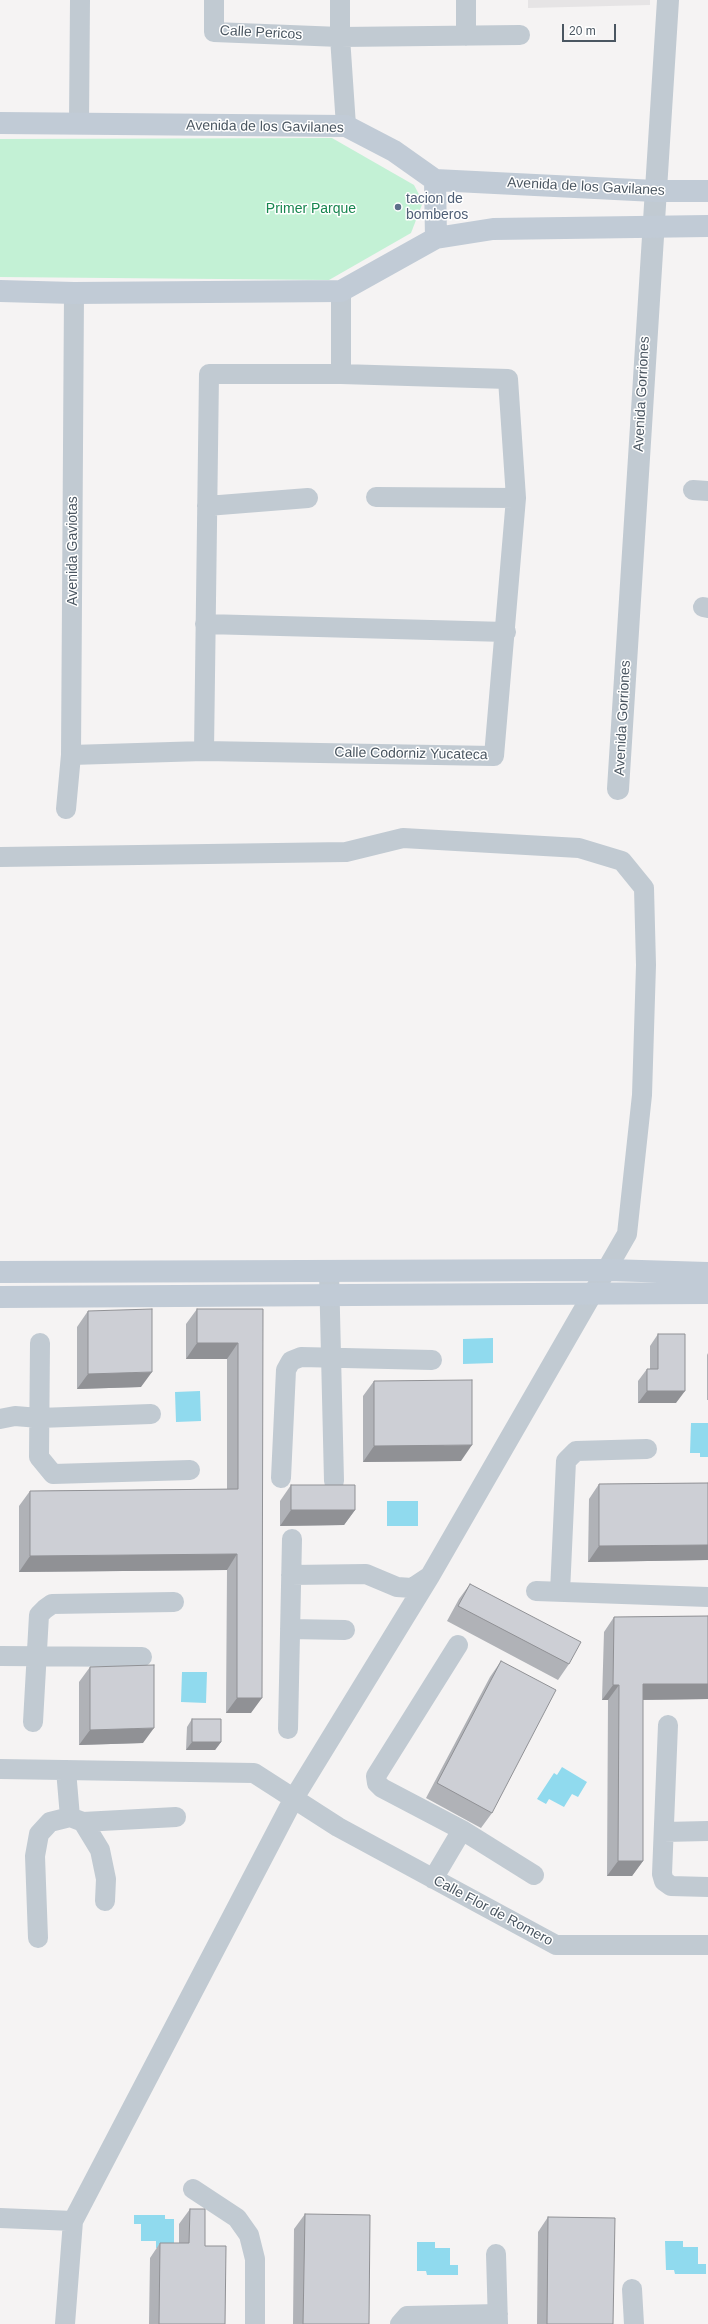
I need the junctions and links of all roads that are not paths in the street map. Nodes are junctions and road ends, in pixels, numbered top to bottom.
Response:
1 (80, 0) edge
2 (214, 0) edge
3 (340, 0) edge
4 (466, 0) edge
5 (668, 0) edge
6 (520, 35) dead end
7 (340, 36) junction
8 (466, 36) junction
9 (0, 123) edge
10 (79, 123) junction
11 (346, 126) junction
12 (435, 180) junction
13 (655, 191) junction
14 (708, 191) edge
15 (652, 226) junction
16 (708, 226) edge
17 (436, 238) junction
18 (0, 291) edge
19 (341, 292) junction
20 (74, 293) junction
21 (341, 374) junction
22 (376, 497) dead end
23 (308, 498) dead end
24 (516, 498) junction
25 (207, 506) junction
26 (205, 624) junction
27 (506, 632) junction
28 (204, 751) junction
29 (71, 755) junction
30 (618, 789) dead end
31 (66, 809) dead end
32 (0, 857) edge
33 (608, 1270) junction
34 (329, 1271) junction
35 (0, 1272) edge
36 (708, 1272) edge
37 (708, 1293) edge
38 (592, 1294) junction
39 (330, 1295) junction
40 (0, 1297) edge
41 (40, 1343) dead end
42 (332, 1358) junction
43 (432, 1360) dead end
44 (152, 1414) dead end
45 (39, 1418) junction
46 (0, 1419) edge
47 (647, 1449) dead end
48 (190, 1470) dead end
49 (281, 1478) dead end
50 (334, 1481) dead end
51 (292, 1539) dead end
52 (291, 1575) junction
53 (430, 1576) junction
54 (536, 1591) dead end
55 (560, 1592) junction
56 (708, 1597) edge
57 (174, 1602) dead end
58 (290, 1629) junction
59 (345, 1630) dead end
60 (458, 1645) dead end
61 (0, 1656) edge
62 (37, 1656) junction
63 (142, 1656) dead end
64 (33, 1722) dead end
65 (668, 1725) dead end
66 (288, 1729) dead end
67 (0, 1769) edge
68 (66, 1770) junction
69 (294, 1798) junction
70 (176, 1817) dead end
71 (77, 1819) junction
72 (462, 1830) junction
73 (708, 1831) edge
74 (664, 1832) junction
75 (534, 1875) dead end
76 (433, 1879) junction
77 (708, 1886) edge
78 (104, 1901) dead end
79 (38, 1938) dead end
80 (708, 1945) edge
81 (193, 2189) dead end
82 (0, 2218) edge
83 (73, 2221) junction
84 (496, 2254) dead end
85 (632, 2289) dead end
86 (498, 2319) edge
87 (65, 2324) edge
88 (255, 2324) edge
89 (400, 2324) edge
90 (634, 2324) edge

1 - 10 street
2 - 7 street, Calle Pericos
3 - 7 street
4 - 8 street
5 - 13 street, Avenida Gorriones
6 - 8 street, Calle Pericos
7 - 8 street, Calle Pericos
7 - 11 street
9 - 10 main road, Avenida de los Gavilanes
10 - 11 main road, Avenida de los Gavilanes
11 - 12 main road, Avenida de los Gavilanes
12 - 13 main road, Avenida de los Gavilanes
12 - 17 main road
13 - 14 main road, Avenida de los Gavilanes
13 - 15 street, Avenida Gorriones
15 - 16 main road
15 - 17 main road
15 - 30 street, Avenida Gorriones
17 - 19 main road
18 - 20 main road
19 - 20 main road
19 - 21 street
20 - 29 street, Avenida Gaviotas
21 - 24 street, Calle Codorniz Yucateca
21 - 25 street, Calle Codorniz Yucateca
22 - 24 street
23 - 25 street
24 - 27 street, Calle Codorniz Yucateca
25 - 26 street, Calle Codorniz Yucateca
26 - 27 street
26 - 28 street, Calle Codorniz Yucateca
27 - 28 street, Calle Codorniz Yucateca
28 - 29 street, Calle Codorniz Yucateca
29 - 31 street, Avenida Gaviotas
32 - 33 street
33 - 34 main road
33 - 36 main road
33 - 38 street
34 - 35 main road
34 - 39 street
37 - 38 main road
38 - 39 main road
38 - 53 street
39 - 40 main road
39 - 42 street
41 - 45 street
42 - 43 street
42 - 49 street
42 - 50 street
44 - 45 street
45 - 46 street
45 - 48 street
47 - 55 street
51 - 52 street
52 - 53 street
52 - 58 street
53 - 69 street
54 - 55 street
55 - 56 street
57 - 62 street
58 - 59 street
58 - 66 street
60 - 72 street
61 - 62 street
62 - 63 street
62 - 64 street
65 - 74 street
67 - 68 street, Calle Flor de Romero
68 - 69 street, Calle Flor de Romero
68 - 71 street
69 - 76 street, Calle Flor de Romero
69 - 83 street
70 - 71 street
71 - 78 street
71 - 79 street
72 - 75 street
72 - 76 street
73 - 74 street
74 - 77 street
76 - 80 street, Calle Flor de Romero
81 - 88 street
82 - 83 street
83 - 87 street
84 - 86 street
85 - 90 street
86 - 89 street

